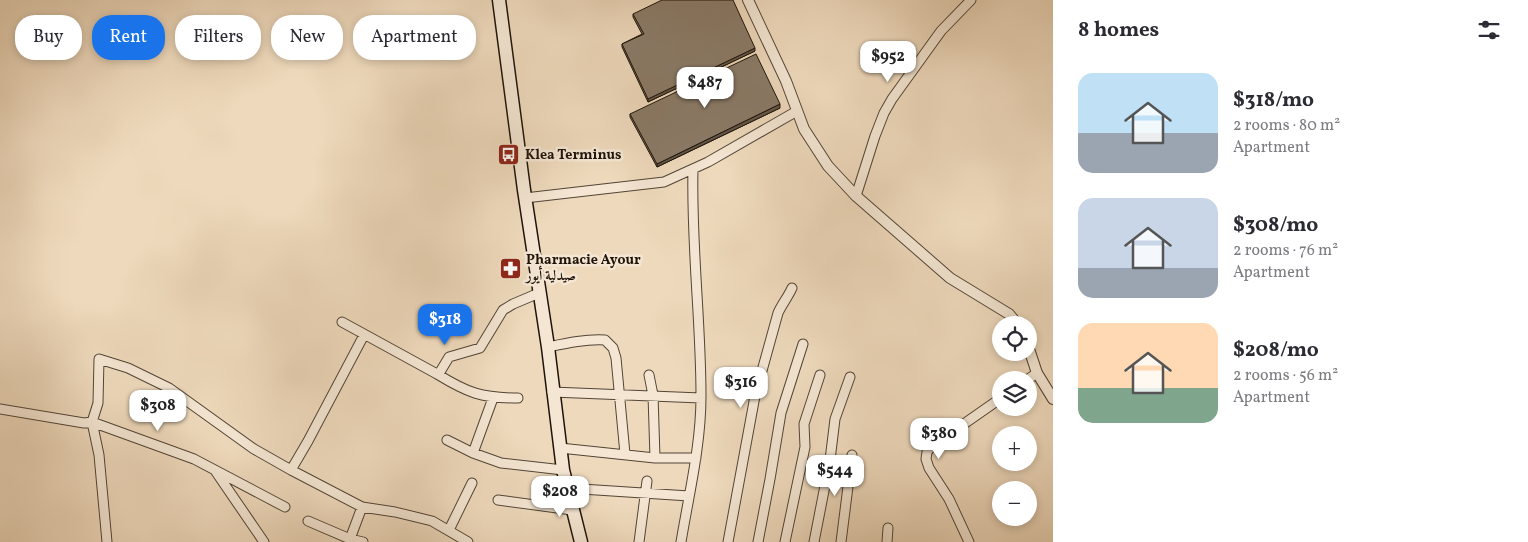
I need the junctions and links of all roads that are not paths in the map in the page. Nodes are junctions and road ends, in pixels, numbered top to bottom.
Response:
1 (498, 0) edge
2 (748, 0) edge
3 (971, 0) edge
4 (797, 111) junction
5 (693, 169) junction
6 (856, 196) junction
7 (525, 198) junction
8 (792, 288) dead end
9 (539, 293) junction
10 (1011, 316) edge
11 (342, 322) dead end
12 (364, 334) junction
13 (803, 344) dead end
14 (548, 347) junction
15 (1037, 373) edge
16 (437, 374) junction
17 (649, 375) dead end
18 (820, 375) dead end
19 (850, 377) dead end
20 (552, 392) junction
21 (620, 396) junction
22 (653, 396) junction
23 (493, 398) junction
24 (518, 398) dead end
25 (701, 398) junction
26 (1053, 399) edge
27 (992, 404) edge
28 (0, 409) edge
29 (92, 422) junction
30 (447, 440) dead end
31 (560, 448) junction
32 (473, 452) junction
33 (625, 454) junction
34 (852, 455) dead end
35 (655, 458) junction
36 (696, 458) junction
37 (214, 470) junction
38 (291, 470) junction
39 (562, 470) junction
40 (647, 481) dead end
41 (472, 483) dead end
42 (566, 488) junction
43 (645, 493) junction
44 (688, 496) junction
45 (498, 500) dead end
46 (285, 507) dead end
47 (362, 507) junction
48 (572, 510) junction
49 (308, 520) dead end
50 (888, 528) dead end
51 (450, 530) junction
52 (358, 541) edge
53 (107, 542) edge
54 (264, 542) edge
55 (468, 542) edge
56 (580, 542) edge
57 (639, 542) edge
58 (680, 542) edge
59 (728, 542) edge
60 (758, 542) edge
61 (785, 542) edge
62 (814, 542) edge
63 (841, 542) edge
64 (887, 542) edge
65 (969, 542) edge

1 - 7 main road
2 - 4 street
3 - 6 street
4 - 5 street
4 - 6 street
5 - 7 street
5 - 25 street
6 - 10 street
7 - 9 main road
8 - 59 street
9 - 14 main road
9 - 16 street
11 - 12 street
12 - 16 street
12 - 38 street
13 - 60 street
14 - 20 main road
14 - 21 street
15 - 26 street
16 - 23 street
17 - 22 street
18 - 61 street
19 - 62 street
20 - 21 street
20 - 31 main road
21 - 22 street
21 - 33 street
22 - 25 street
22 - 35 street
23 - 24 street
23 - 32 street
25 - 36 street
27 - 65 street
28 - 29 street
29 - 37 street
29 - 38 street
29 - 53 street
30 - 32 street
31 - 33 street
31 - 39 main road
32 - 39 street
33 - 35 street
34 - 63 street
35 - 36 street
36 - 44 street
37 - 46 street
37 - 54 street
38 - 47 street
39 - 42 main road
40 - 43 street
41 - 51 street
42 - 43 street
42 - 48 main road
43 - 44 street
43 - 57 street
44 - 58 street
45 - 48 street
47 - 51 street
47 - 52 street
48 - 56 main road
49 - 52 street
50 - 64 street
51 - 55 street

